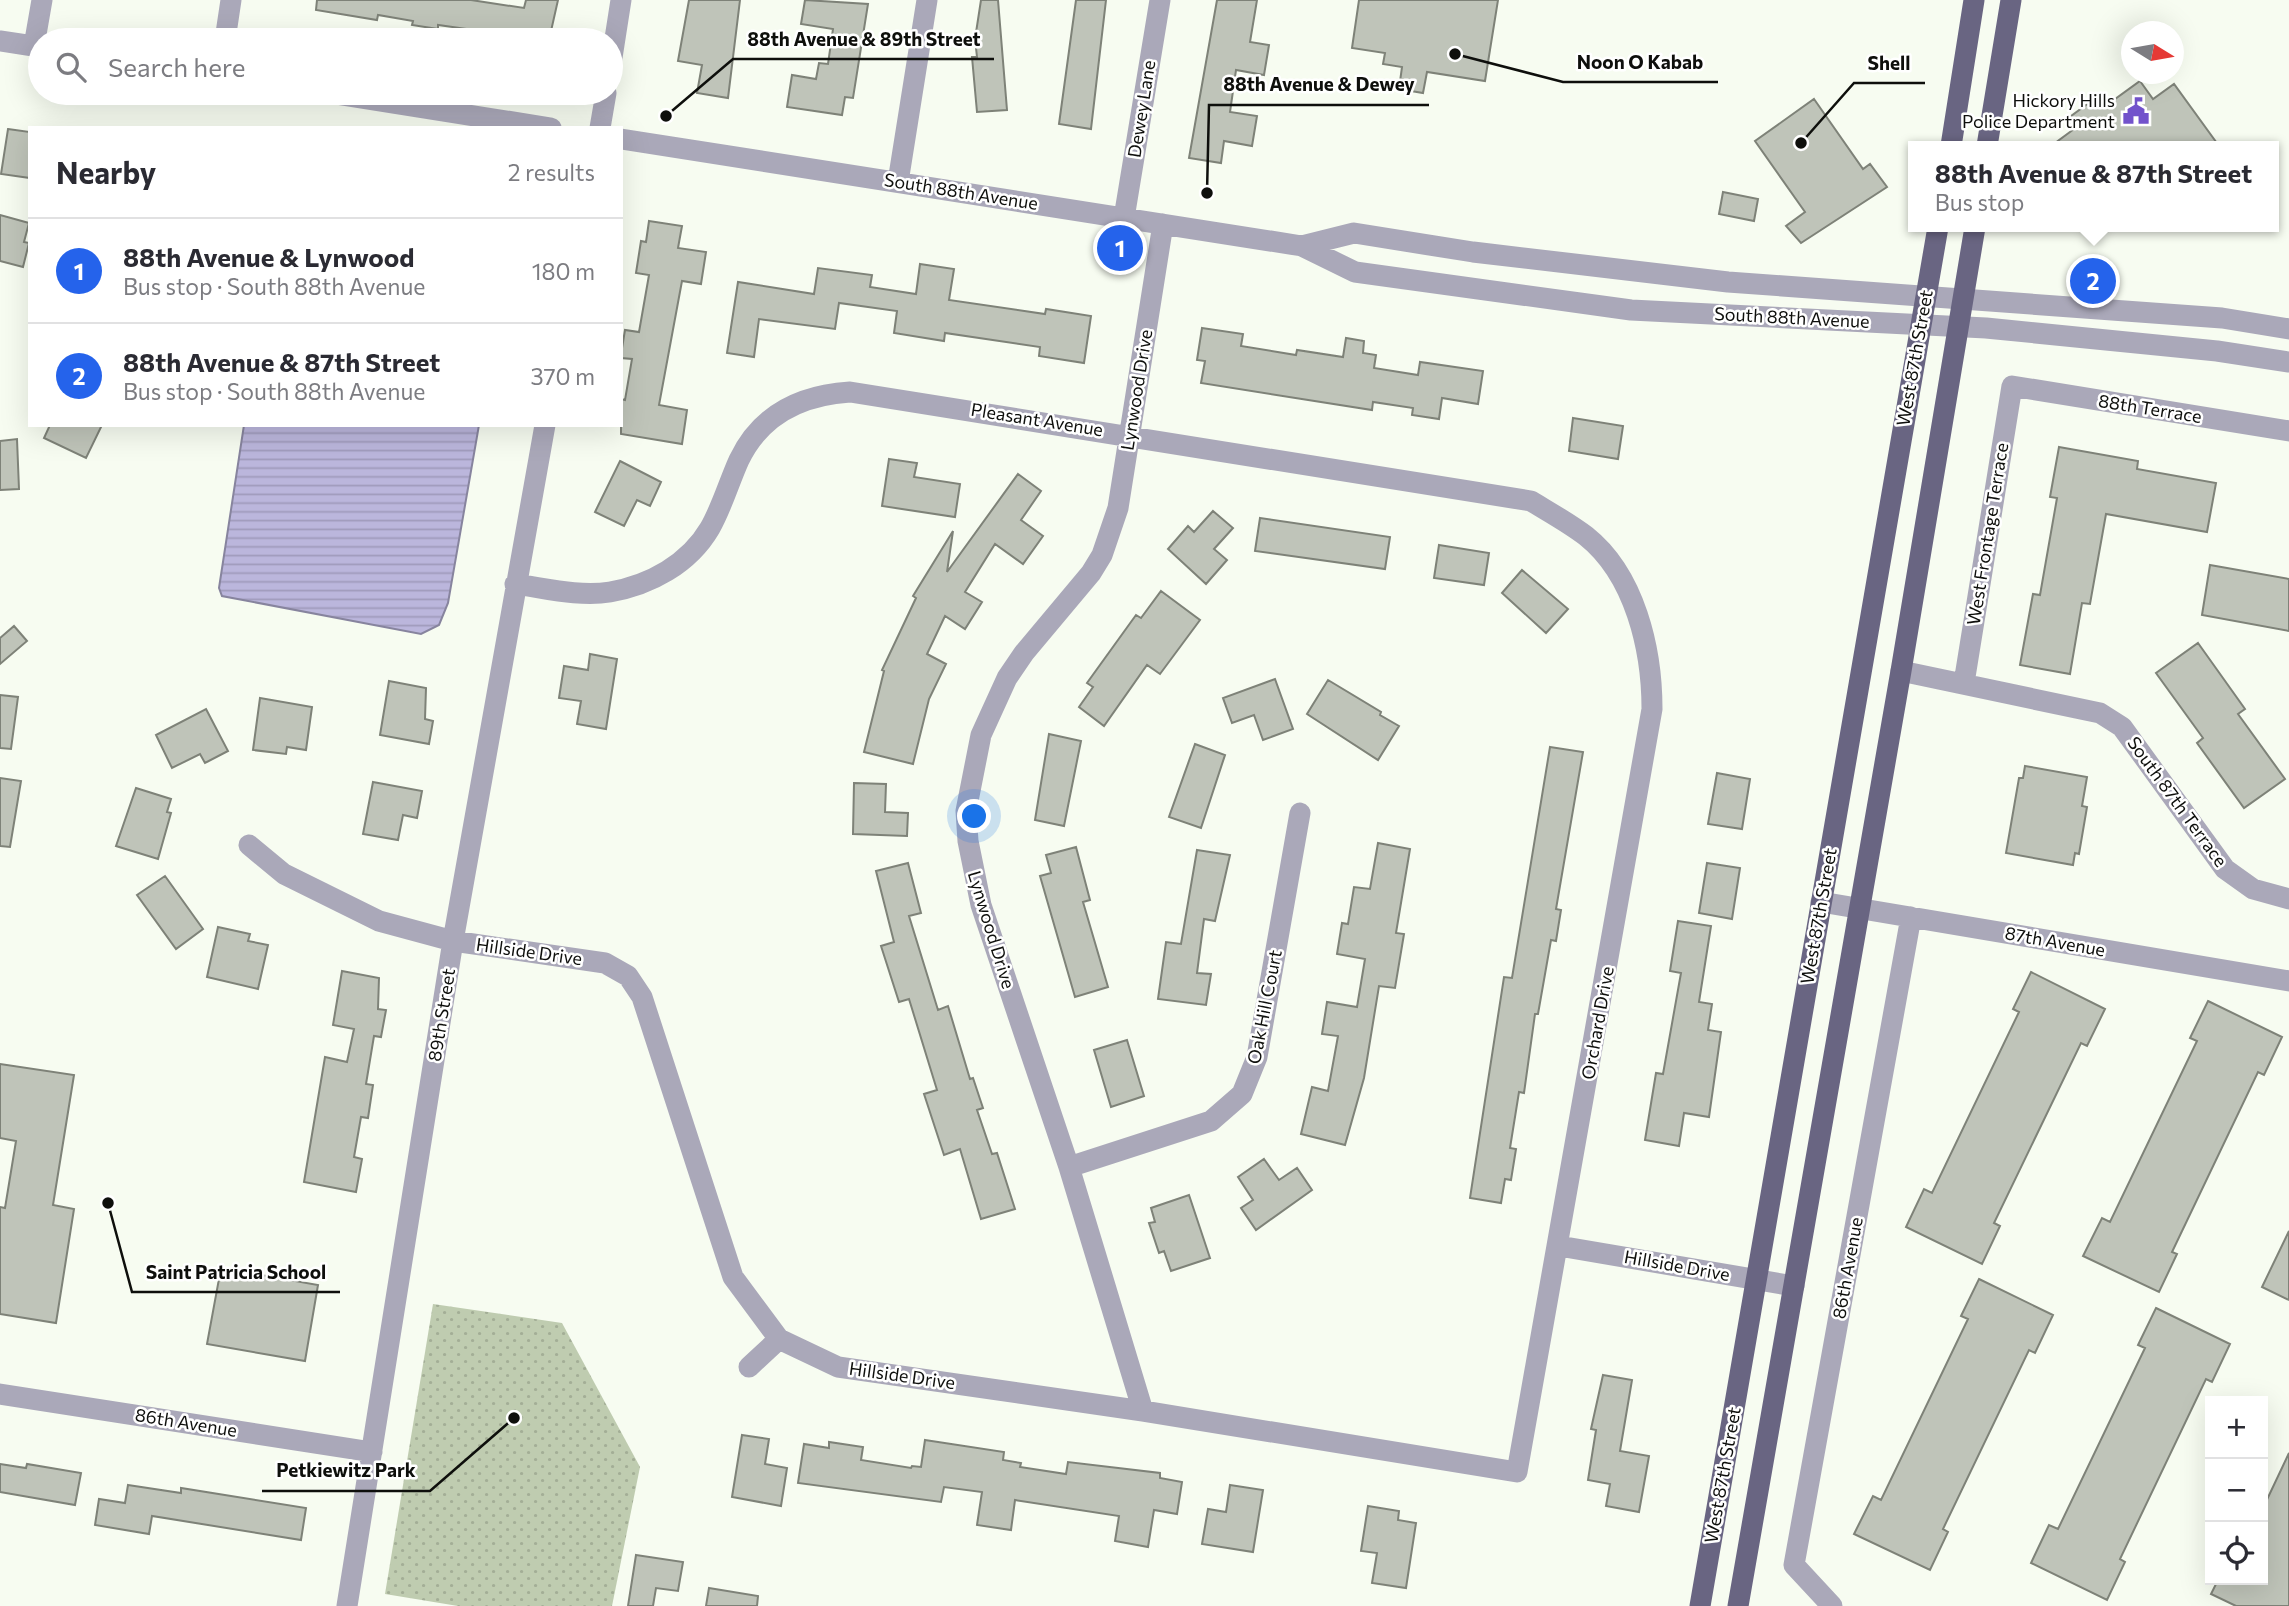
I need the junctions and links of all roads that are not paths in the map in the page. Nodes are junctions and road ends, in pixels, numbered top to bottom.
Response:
1 (42, 0) edge
2 (232, 0) edge
3 (621, 0) edge
4 (927, 0) edge
5 (1160, 0) edge
6 (1974, 0) edge
7 (2011, 0) edge
8 (39, 28) edge
9 (227, 28) edge
10 (617, 28) edge
11 (0, 41) edge
12 (28, 46) edge
13 (405, 105) edge
14 (604, 105) edge
15 (538, 126) edge
16 (600, 126) edge
17 (623, 139) edge
18 (1952, 141) edge
19 (1988, 141) edge
20 (898, 182) junction
21 (1124, 218) junction
22 (1163, 224) junction
23 (1937, 232) edge
24 (1974, 232) edge
25 (1302, 246) junction
26 (1926, 298) junction
27 (1962, 301) junction
28 (1921, 325) junction
29 (1959, 327) junction
30 (2289, 329) edge
31 (2289, 362) edge
32 (2012, 386) joint
33 (545, 427) edge
34 (2289, 431) edge
35 (1130, 435) junction
36 (1622, 576) joint
37 (515, 584) junction
38 (1901, 670) junction
39 (1964, 683) junction
40 (1300, 813) dead end
41 (249, 845) dead end
42 (2289, 899) edge
43 (1821, 902) junction
44 (1858, 908) junction
45 (1911, 917) junction
46 (453, 941) junction
47 (2289, 981) edge
48 (1069, 1167) junction
49 (1559, 1246) junction
50 (1757, 1279) junction
51 (1794, 1286) junction
52 (779, 1339) junction
53 (749, 1367) dead end
54 (0, 1394) edge
55 (1143, 1411) junction
56 (372, 1452) junction
57 (1517, 1472) joint
58 (347, 1606) edge
59 (1700, 1606) edge
60 (1738, 1606) edge
61 (1832, 1606) edge

1 - 8 street
2 - 9 street
3 - 10 street
4 - 20 street
5 - 21 street, Dewey Lane
6 - 18 main road
7 - 19 main road
11 - 12 street
13 - 15 street
14 - 16 street
17 - 20 street, South 88th Avenue
20 - 21 street, South 88th Avenue
21 - 22 street, South 88th Avenue
22 - 25 street, South 88th Avenue
22 - 35 street, Lynwood Drive
23 - 26 main road, West 87th Street
24 - 27 main road, West 87th Street
25 - 26 street, South 88th Avenue
25 - 28 street, South 88th Avenue
26 - 27 street, South 88th Avenue
26 - 28 main road, West 87th Street
27 - 29 main road, West 87th Street
27 - 30 street, South 88th Avenue
28 - 29 street, South 88th Avenue
28 - 43 main road, West 87th Street
29 - 31 street, South 88th Avenue
29 - 38 main road, West 87th Street
32 - 34 street, 88th Terrace
32 - 39 street, West Frontage Terrace
33 - 37 street, 89th Street
35 - 36 street, Pleasant Avenue
35 - 37 street, Pleasant Avenue
35 - 48 street, Lynwood Drive
36 - 49 street, Orchard Drive
37 - 46 street, 89th Street
38 - 39 street, South 87th Terrace
38 - 44 main road, West 87th Street
39 - 42 street, South 87th Terrace
40 - 48 street, Oak Hill Court
41 - 46 street, Hillside Drive
43 - 44 street, 87th Avenue
43 - 50 main road, West 87th Street
44 - 45 street, 87th Avenue
44 - 51 main road, West 87th Street
45 - 47 street, 87th Avenue
45 - 61 street, 86th Avenue
46 - 52 street, Hillside Drive
46 - 56 street, 89th Street
48 - 55 street, Lynwood Drive
49 - 50 street, Hillside Drive
49 - 57 street, Orchard Drive
50 - 51 street, Hillside Drive
50 - 59 main road, West 87th Street
51 - 60 main road, West 87th Street
52 - 53 street
52 - 55 street, Hillside Drive
54 - 56 street, 86th Avenue
55 - 57 street, Hillside Drive
56 - 58 street, 89th Street

